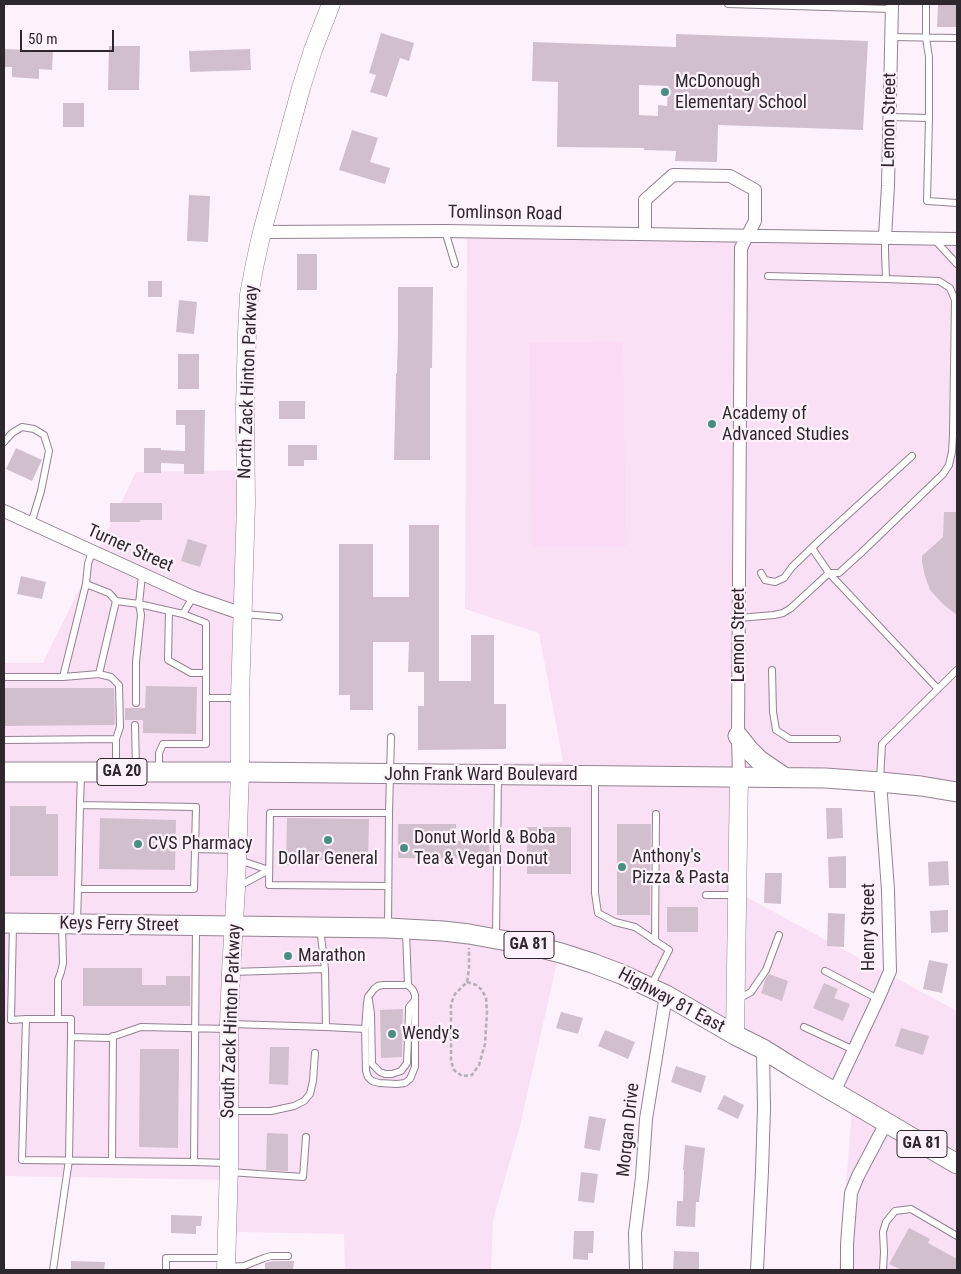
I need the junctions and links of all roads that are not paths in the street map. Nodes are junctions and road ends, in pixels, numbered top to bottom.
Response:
1 (331, 4) edge
2 (728, 4) edge
3 (926, 4) edge
4 (892, 6) edge
5 (891, 38) junction
6 (926, 38) junction
7 (957, 38) edge
8 (890, 117) junction
9 (929, 118) junction
10 (957, 203) edge
11 (445, 231) junction
12 (262, 232) junction
13 (645, 234) junction
14 (747, 236) junction
15 (885, 237) junction
16 (933, 238) junction
17 (957, 238) edge
18 (455, 264) dead end
19 (957, 264) edge
20 (768, 276) dead end
21 (886, 278) junction
22 (4, 442) edge
23 (912, 456) dead end
24 (4, 511) edge
25 (31, 524) junction
26 (812, 548) junction
27 (92, 551) junction
28 (761, 573) dead end
29 (829, 573) junction
30 (142, 575) junction
31 (86, 584) junction
32 (193, 597) junction
33 (116, 601) junction
34 (138, 604) junction
35 (169, 611) junction
36 (183, 614) junction
37 (243, 614) junction
38 (279, 617) dead end
39 (739, 618) junction
40 (772, 670) dead end
41 (957, 670) edge
42 (206, 673) junction
43 (99, 674) junction
44 (4, 677) edge
45 (63, 677) junction
46 (938, 688) junction
47 (206, 698) junction
48 (240, 698) junction
49 (136, 703) dead end
50 (135, 724) dead end
51 (738, 736) junction
52 (391, 737) dead end
53 (116, 739) junction
54 (837, 739) dead end
55 (4, 740) edge
56 (4, 772) edge
57 (81, 772) junction
58 (116, 772) junction
59 (136, 772) junction
60 (159, 772) junction
61 (240, 772) junction
62 (390, 774) junction
63 (498, 775) junction
64 (595, 775) junction
65 (739, 776) junction
66 (784, 777) junction
67 (880, 782) junction
68 (957, 792) edge
69 (80, 805) junction
70 (389, 813) junction
71 (656, 814) dead end
72 (195, 848) junction
73 (237, 854) junction
74 (269, 870) junction
75 (388, 886) junction
76 (236, 887) junction
77 (78, 890) junction
78 (706, 895) dead end
79 (737, 896) junction
80 (8, 923) edge
81 (70, 924) junction
82 (196, 926) junction
83 (234, 926) junction
84 (320, 927) junction
85 (397, 929) junction
86 (779, 935) dead end
87 (496, 938) junction
88 (655, 940) junction
89 (324, 969) junction
90 (825, 971) dead end
91 (231, 972) junction
92 (408, 985) junction
93 (658, 991) junction
94 (368, 997) junction
95 (878, 999) junction
96 (415, 1000) junction
97 (735, 1001) junction
98 (58, 1018) junction
99 (26, 1019) junction
100 (229, 1026) junction
101 (326, 1027) junction
102 (804, 1027) dead end
103 (196, 1028) junction
104 (365, 1029) junction
105 (735, 1035) junction
106 (112, 1036) junction
107 (71, 1037) junction
108 (763, 1049) junction
109 (854, 1050) junction
110 (315, 1053) dead end
111 (834, 1092) junction
112 (229, 1111) junction
113 (886, 1123) junction
114 (306, 1137) dead end
115 (69, 1160) junction
116 (112, 1160) junction
117 (194, 1162) junction
118 (957, 1164) edge
119 (228, 1168) junction
120 (957, 1236) edge
121 (288, 1256) dead end
122 (226, 1265) edge
123 (53, 1270) edge
124 (166, 1270) edge
125 (636, 1270) edge
126 (757, 1270) edge
127 (847, 1270) edge
128 (883, 1270) edge

1 - 12 main road, North Zack Hinton Parkway
2 - 4 lane
3 - 6 lane
4 - 5 street, Lemon Street
5 - 6 lane
5 - 8 street, Lemon Street
6 - 7 lane
6 - 9 lane
8 - 9 lane
8 - 15 street, Lemon Street
9 - 10 lane
11 - 12 street, Tomlinson Road
11 - 13 street, Tomlinson Road
11 - 18 lane
12 - 37 main road, North Zack Hinton Parkway
13 - 14 street, Tomlinson Road
13 - 14 street, Lemon Street
14 - 15 street, Tomlinson Road
14 - 39 street, Lemon Street
15 - 16 street
15 - 21 lane
16 - 17 street
16 - 19 lane
20 - 21 lane
21 - 29 lane
22 - 25 lane
23 - 26 lane
24 - 25 street, Turner Street
25 - 27 street, Turner Street
26 - 28 lane
26 - 29 lane
27 - 30 street, Turner Street
27 - 31 lane
29 - 39 lane
29 - 46 lane
30 - 32 street, Turner Street
30 - 34 lane
31 - 33 lane
31 - 45 lane
32 - 36 lane
32 - 37 street, Turner Street
33 - 34 lane
33 - 43 lane
34 - 35 lane
34 - 49 lane
35 - 36 lane
35 - 42 lane
36 - 42 lane
37 - 38 lane
37 - 48 main road, North Zack Hinton Parkway
39 - 51 street, Lemon Street
40 - 54 lane
41 - 46 lane
42 - 47 lane
43 - 45 lane
43 - 53 lane
44 - 45 lane
46 - 67 lane
47 - 48 lane
47 - 60 lane
48 - 61 main road, North Zack Hinton Parkway
50 - 59 lane
51 - 65 street, Lemon Street
51 - 66 main road
52 - 62 lane
53 - 55 lane
53 - 58 lane
56 - 57 main road, John Frank Ward Boulevard / GA 20
57 - 58 main road, John Frank Ward Boulevard / GA 20
57 - 69 lane
58 - 59 main road, John Frank Ward Boulevard / GA 20
59 - 60 main road, John Frank Ward Boulevard / GA 20
60 - 61 main road, John Frank Ward Boulevard / GA 20
61 - 62 main road, John Frank Ward Boulevard
61 - 73 main road, South Zack Hinton Parkway
62 - 63 main road, John Frank Ward Boulevard
62 - 70 lane
63 - 64 main road, John Frank Ward Boulevard
63 - 87 lane
64 - 65 main road, John Frank Ward Boulevard
64 - 88 lane
65 - 66 main road, John Frank Ward Boulevard
65 - 79 main road, Lemon Street
66 - 67 main road, John Frank Ward Boulevard
67 - 68 main road, John Frank Ward Boulevard
67 - 95 street, Henry Street
69 - 72 lane
69 - 77 lane
70 - 74 lane
70 - 75 lane
71 - 88 lane
72 - 73 lane
72 - 77 lane
73 - 74 lane
73 - 76 main road, South Zack Hinton Parkway
74 - 75 lane
74 - 76 lane
75 - 85 lane
76 - 83 main road, South Zack Hinton Parkway
77 - 81 lane
78 - 79 lane
79 - 97 main road, Lemon Street
80 - 81 main road, Keys Ferry Street
80 - 99 lane
81 - 82 main road, Keys Ferry Street
81 - 98 lane
82 - 83 main road, Keys Ferry Street
82 - 103 lane
83 - 84 main road, Highway 81 East / GA 81
83 - 91 main road, South Zack Hinton Parkway
84 - 85 main road, Highway 81 East / GA 81
84 - 89 lane
85 - 87 main road, Highway 81 East / GA 81
85 - 92 lane
86 - 97 lane
87 - 93 main road, Highway 81 East / GA 81
88 - 93 lane
89 - 91 lane
89 - 101 lane
90 - 95 lane
91 - 100 main road, South Zack Hinton Parkway
92 - 94 lane
92 - 96 lane
93 - 105 main road, Highway 81 East / GA 81
93 - 125 street, Morgan Drive
94 - 96 lane
94 - 104 lane
95 - 109 street, Henry Street
96 - 104 lane
97 - 105 main road, Lemon Street
98 - 99 lane
98 - 107 lane
99 - 115 lane
100 - 101 lane
100 - 103 lane
100 - 112 main road, South Zack Hinton Parkway
101 - 104 lane
102 - 109 lane
103 - 106 lane
103 - 117 lane
105 - 108 main road, Highway 81 East / GA 81
106 - 107 lane
106 - 116 lane
107 - 115 lane
108 - 111 main road, Highway 81 East / GA 81
108 - 126 street
109 - 111 street, Henry Street
110 - 112 lane
111 - 113 main road, Highway 81 East / GA 81
112 - 119 main road, South Zack Hinton Parkway
113 - 118 main road, Highway 81 East / GA 81
113 - 127 street
114 - 119 lane
115 - 116 lane
115 - 123 lane
116 - 117 lane
117 - 119 lane
119 - 122 main road, South Zack Hinton Parkway
120 - 128 lane
121 - 122 lane
122 - 124 lane

